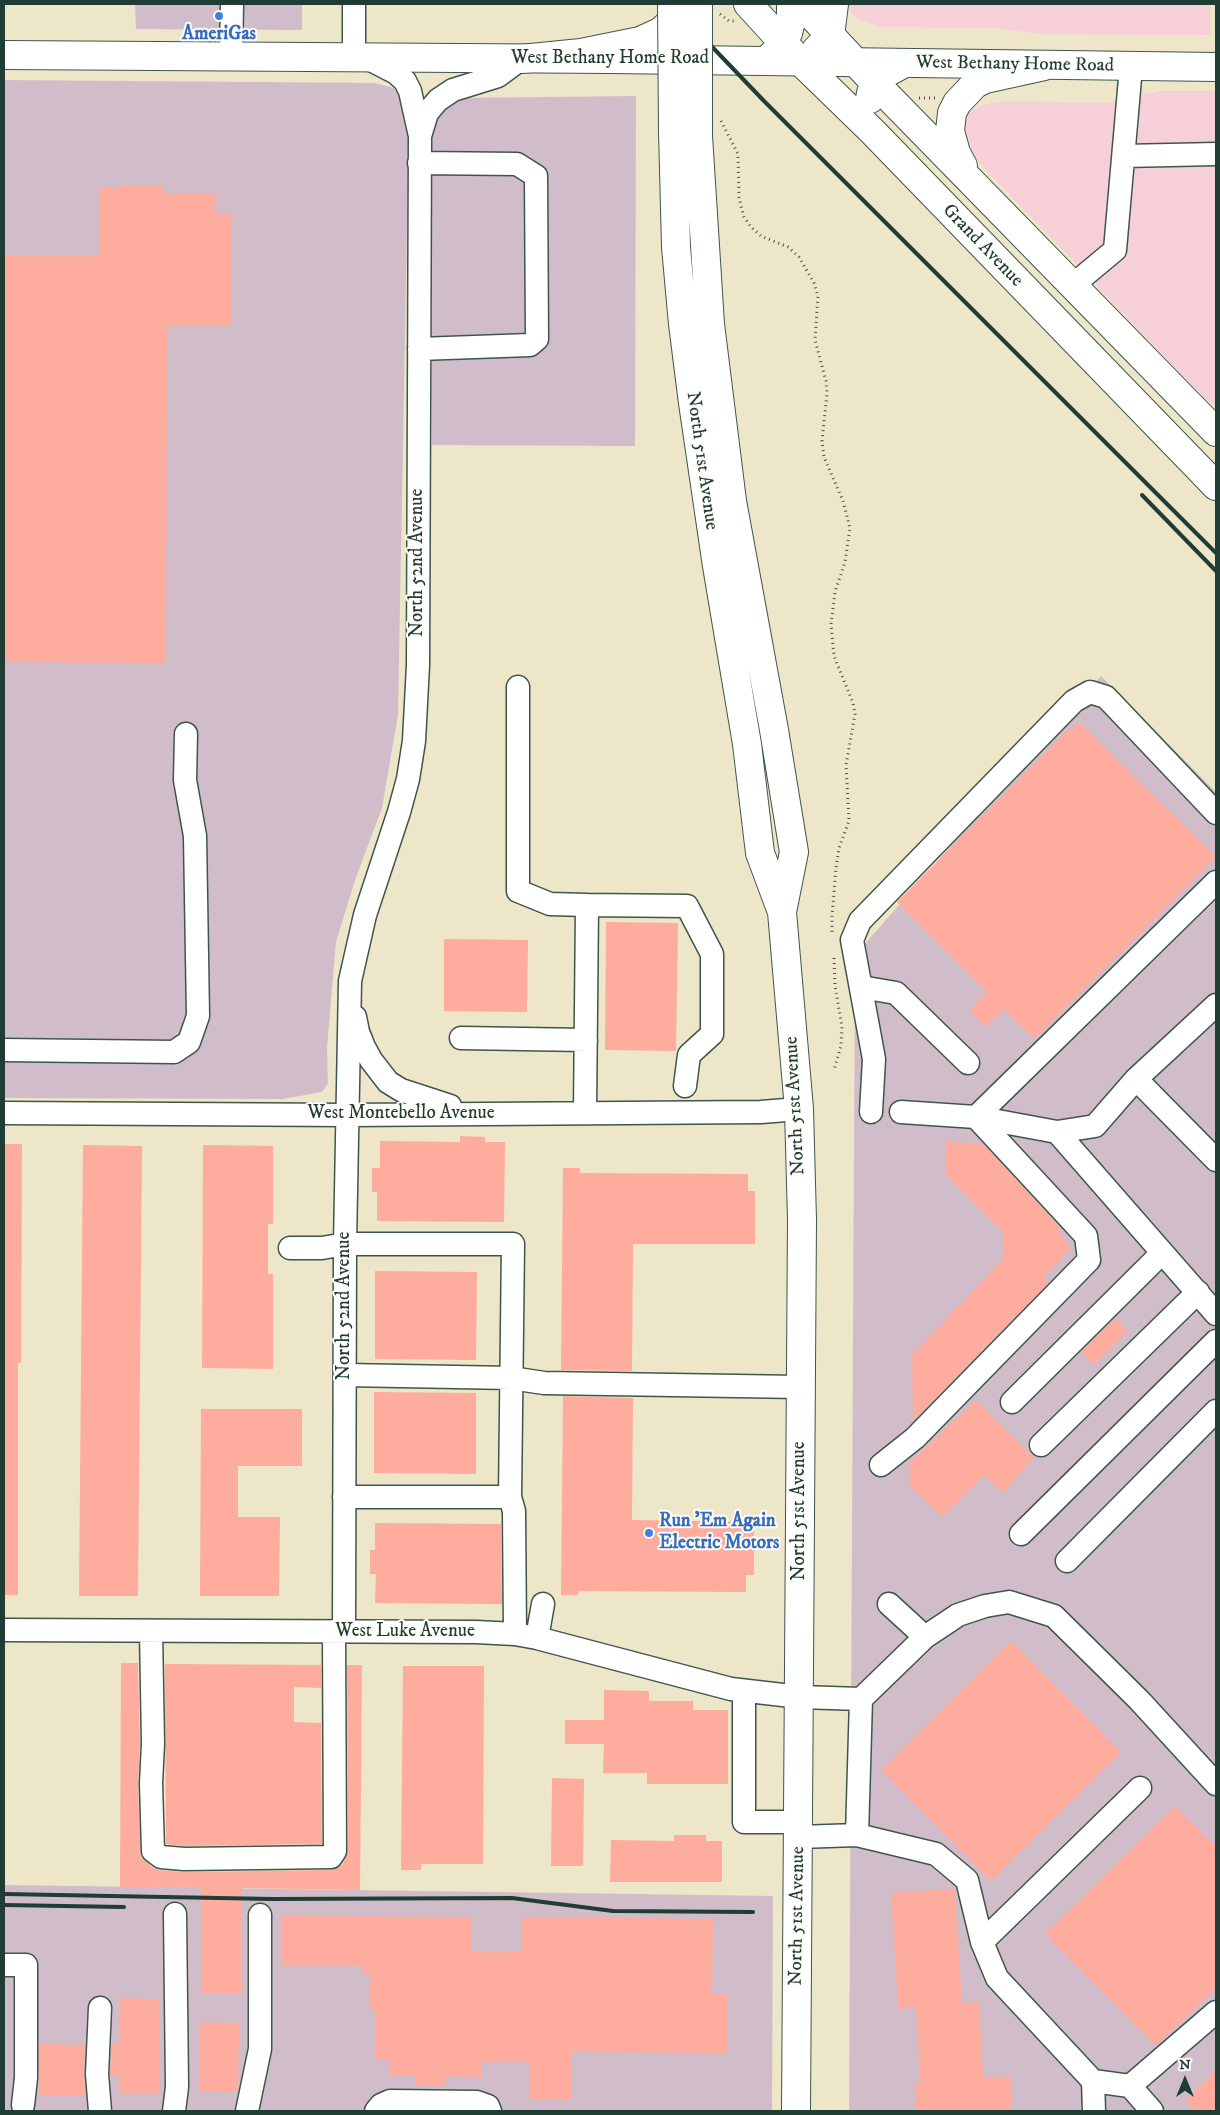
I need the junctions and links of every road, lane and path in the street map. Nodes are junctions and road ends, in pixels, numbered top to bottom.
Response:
1 (232, 4) edge
2 (354, 4) edge
3 (674, 4) edge
4 (707, 8) edge
5 (749, 12) edge
6 (801, 24) edge
7 (830, 36) junction
8 (4, 56) edge
9 (231, 56) junction
10 (359, 57) junction
11 (521, 59) junction
12 (857, 63) junction
13 (903, 64) junction
14 (1044, 66) junction
15 (1131, 67) junction
16 (1216, 67) edge
17 (875, 83) junction
18 (914, 98) dead end
19 (938, 98) dead end
20 (719, 118) dead end
21 (873, 132) junction
22 (685, 133) junction
23 (420, 136) junction
24 (1216, 154) edge
25 (1124, 156) junction
26 (419, 163) junction
27 (972, 181) junction
28 (1073, 284) junction
29 (419, 349) junction
30 (1214, 424) edge
31 (1216, 486) edge
32 (518, 687) dead end
33 (186, 734) dead end
34 (1216, 814) edge
35 (1216, 882) edge
36 (587, 905) junction
37 (833, 941) dead end
38 (834, 956) dead end
39 (350, 982) junction
40 (861, 987) junction
41 (1216, 1005) edge
42 (461, 1038) dead end
43 (586, 1040) junction
44 (4, 1050) edge
45 (968, 1063) dead end
46 (834, 1070) dead end
47 (1136, 1079) junction
48 (685, 1086) dead end
49 (799, 1109) junction
50 (871, 1112) dead end
51 (901, 1112) dead end
52 (4, 1113) edge
53 (472, 1113) junction
54 (584, 1113) junction
55 (348, 1115) junction
56 (976, 1117) junction
57 (1057, 1132) junction
58 (1216, 1160) edge
59 (345, 1244) junction
60 (290, 1248) dead end
61 (1162, 1252) junction
62 (1198, 1292) junction
63 (1216, 1314) edge
64 (1216, 1341) edge
65 (345, 1375) junction
66 (511, 1378) junction
67 (800, 1387) junction
68 (1012, 1402) dead end
69 (1216, 1411) edge
70 (1041, 1445) dead end
71 (881, 1465) dead end
72 (344, 1497) junction
73 (510, 1498) junction
74 (1021, 1534) dead end
75 (1068, 1561) dead end
76 (543, 1604) dead end
77 (888, 1604) dead end
78 (4, 1630) edge
79 (151, 1631) junction
80 (339, 1631) junction
81 (515, 1634) junction
82 (925, 1637) junction
83 (537, 1638) junction
84 (744, 1690) junction
85 (800, 1697) junction
86 (861, 1699) junction
87 (1216, 1784) edge
88 (1140, 1788) dead end
89 (799, 1829) junction
90 (857, 1836) junction
91 (175, 1914) dead end
92 (260, 1915) dead end
93 (982, 1942) junction
94 (4, 1965) edge
95 (100, 2008) dead end
96 (1216, 2012) edge
97 (1093, 2081) junction
98 (1130, 2086) junction
99 (23, 2105) dead end
100 (100, 2111) edge
101 (174, 2111) edge
102 (247, 2111) edge
103 (376, 2111) edge
104 (490, 2111) edge
105 (796, 2111) edge
106 (1094, 2111) edge
107 (1152, 2111) edge

1 - 9 street
2 - 10 street
3 - 11 main road
3 - 22 main road, North 51st Avenue, bridge
4 - 5 path
4 - 22 main road, North 51st Avenue, bridge
5 - 6 main road, Grand Avenue
6 - 7 main road, Grand Avenue
6 - 7 main road
6 - 11 main road, West Bethany Home Road
6 - 12 main road, West Bethany Home Road
6 - 21 main road, Grand Avenue
7 - 12 main road, Grand Avenue
8 - 9 main road, West Bethany Home Road
9 - 10 main road, West Bethany Home Road
10 - 11 main road, West Bethany Home Road
10 - 23 street, North 52nd Avenue
11 - 23 street, North 52nd Avenue
12 - 13 main road, West Bethany Home Road
12 - 17 main road, Grand Avenue
13 - 14 main road, West Bethany Home Road
13 - 17 main road
14 - 15 main road, West Bethany Home Road
14 - 27 main road
15 - 16 main road, West Bethany Home Road
15 - 25 street
17 - 21 main road
17 - 27 main road, Grand Avenue
18 - 19 path
20 - 37 path
21 - 31 main road, Grand Avenue
22 - 49 main road, North 51st Avenue
23 - 26 street, North 52nd Avenue
24 - 25 street
25 - 28 street
26 - 29 street, North 52nd Avenue
26 - 29 street
27 - 28 main road, Grand Avenue
28 - 30 main road, Grand Avenue
29 - 39 street, North 52nd Avenue
32 - 36 street
33 - 44 street
34 - 40 street
35 - 56 street
36 - 43 street
36 - 48 street
38 - 46 path
39 - 53 street, North 52nd Avenue
39 - 55 street, North 52nd Avenue
40 - 45 street
40 - 50 street
41 - 47 street
42 - 43 street
43 - 54 street
47 - 57 street
47 - 58 street
49 - 54 street, West Montebello Avenue
49 - 67 main road, North 51st Avenue
51 - 56 street
52 - 55 street, West Montebello Avenue
53 - 54 street, West Montebello Avenue
53 - 55 street, West Montebello Avenue
55 - 59 street, North 52nd Avenue
56 - 57 street
56 - 71 street
57 - 61 street
59 - 60 street
59 - 65 street, North 52nd Avenue
59 - 66 street
61 - 62 street
61 - 68 street
62 - 63 street
62 - 70 street
64 - 74 street
65 - 66 street
65 - 72 street, North 52nd Avenue
66 - 67 street
66 - 73 street
67 - 85 main road, North 51st Avenue
69 - 75 street
72 - 73 street
72 - 80 street, North 52nd Avenue
73 - 81 street
76 - 83 street
77 - 82 street
78 - 79 street, West Luke Avenue
79 - 80 street, West Luke Avenue
79 - 80 street, North 52nd Avenue
80 - 81 street, West Luke Avenue
81 - 83 street, West Luke Avenue
82 - 86 street
82 - 87 street
83 - 84 street, West Luke Avenue
84 - 85 street, West Luke Avenue
84 - 89 street
85 - 86 street, West Luke Avenue
85 - 89 main road, North 51st Avenue
86 - 90 street
88 - 93 street
89 - 90 street
89 - 105 main road, North 51st Avenue
90 - 93 street
91 - 101 street
92 - 102 street
93 - 97 street
94 - 99 street
95 - 100 street
96 - 98 street
97 - 98 street
97 - 106 street
98 - 107 street
103 - 104 street

